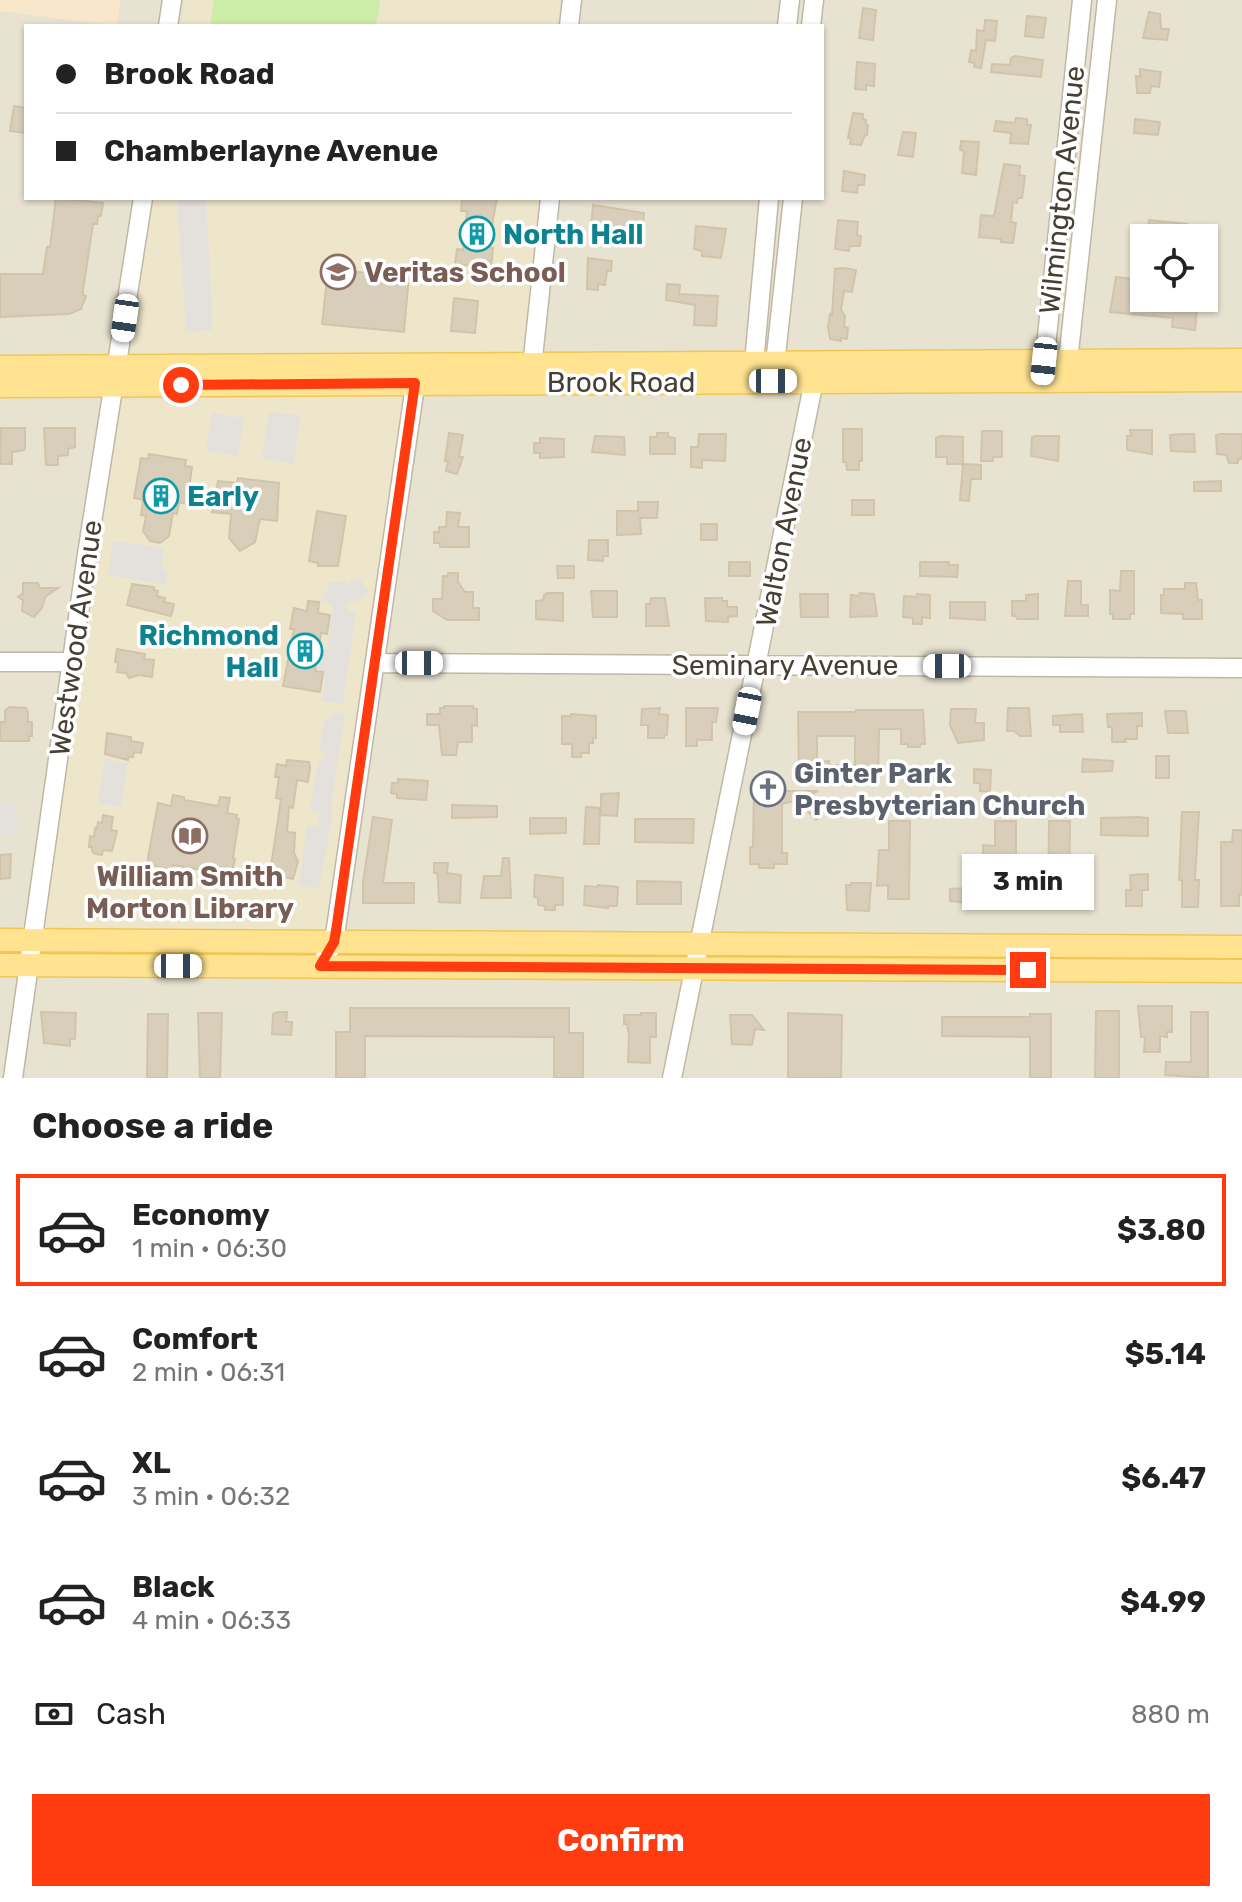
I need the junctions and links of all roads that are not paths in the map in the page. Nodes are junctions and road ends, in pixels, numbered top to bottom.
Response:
1 (172, 0) edge
2 (572, 0) edge
3 (790, 0) edge
4 (814, 0) edge
5 (1082, 0) edge
6 (1107, 0) edge
7 (168, 24) edge
8 (569, 24) edge
9 (787, 24) edge
10 (811, 24) edge
11 (143, 200) edge
12 (550, 200) edge
13 (769, 200) edge
14 (793, 200) edge
15 (1242, 360) edge
16 (0, 367) edge
17 (1069, 370) junction
18 (1043, 371) junction
19 (764, 372) junction
20 (816, 372) junction
21 (416, 374) junction
22 (531, 374) junction
23 (116, 376) junction
24 (1242, 380) edge
25 (0, 386) edge
26 (0, 662) edge
27 (72, 662) junction
28 (375, 663) junction
29 (757, 664) junction
30 (1242, 668) edge
31 (0, 940) edge
32 (33, 941) junction
33 (334, 942) junction
34 (700, 944) junction
35 (1242, 947) edge
36 (0, 965) edge
37 (30, 965) junction
38 (320, 966) junction
39 (694, 969) junction
40 (1242, 971) edge
41 (13, 1078) edge
42 (672, 1078) edge

1 - 7 street
2 - 8 street
3 - 9 street
4 - 10 street
5 - 18 street, Wilmington Avenue
6 - 17 street, Wilmington Avenue
11 - 23 street, Westwood Avenue
12 - 22 street
13 - 19 street
14 - 19 street
15 - 17 main road, Brook Road
16 - 23 main road, Brook Road
17 - 18 main road, Brook Road
17 - 24 main road, Brook Road
18 - 20 main road, Brook Road
19 - 20 main road, Brook Road
19 - 22 main road, Brook Road
20 - 29 street, Walton Avenue
21 - 22 main road, Brook Road
21 - 23 main road, Brook Road
21 - 28 street
23 - 25 main road, Brook Road
23 - 27 street, Westwood Avenue
26 - 27 street
27 - 32 street, Westwood Avenue
28 - 29 street, Seminary Avenue
28 - 33 street
29 - 30 street, Seminary Avenue
29 - 34 street, Walton Avenue
31 - 32 main road
32 - 33 main road
32 - 37 street, Westwood Avenue
33 - 34 main road
33 - 38 street
34 - 35 main road
34 - 39 street, Walton Avenue
36 - 37 main road
37 - 38 main road
37 - 41 street, Westwood Avenue
38 - 39 main road
39 - 40 main road
39 - 42 street, Walton Avenue

